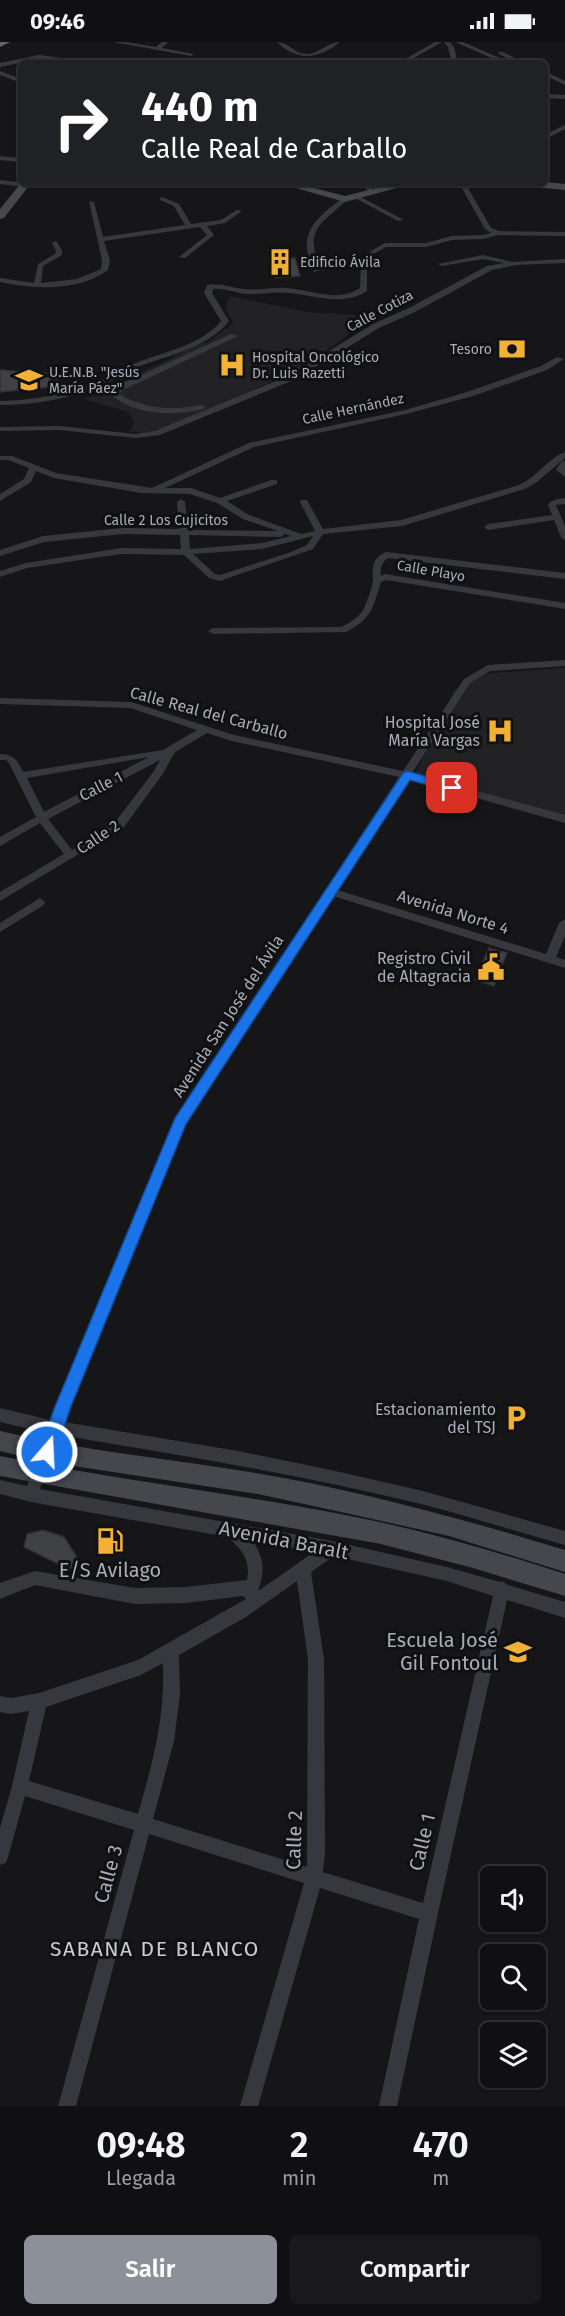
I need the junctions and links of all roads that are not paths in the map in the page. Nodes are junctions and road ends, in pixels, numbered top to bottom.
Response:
1 (5, 42) edge
2 (116, 42) edge
3 (165, 42) edge
4 (280, 42) edge
5 (337, 42) edge
6 (439, 42) edge
7 (447, 42) edge
8 (458, 42) edge
9 (476, 42) edge
10 (0, 44) edge
11 (157, 49) junction
12 (191, 54) dead end
13 (24, 60) edge
14 (62, 60) edge
15 (406, 60) edge
16 (455, 60) edge
17 (501, 60) edge
18 (515, 60) edge
19 (18, 61) edge
20 (0, 65) edge
21 (0, 73) edge
22 (548, 76) edge
23 (18, 80) edge
24 (548, 81) edge
25 (565, 83) edge
26 (565, 88) edge
27 (548, 96) edge
28 (565, 97) edge
29 (565, 127) edge
30 (548, 136) edge
31 (548, 137) edge
32 (565, 137) edge
33 (0, 158) edge
34 (18, 160) edge
35 (0, 182) edge
36 (18, 183) edge
37 (548, 185) edge
38 (24, 186) edge
39 (293, 186) edge
40 (366, 186) edge
41 (395, 186) edge
42 (464, 186) edge
43 (565, 187) edge
44 (370, 191) junction
45 (350, 198) junction
46 (162, 199) dead end
47 (91, 202) dead end
48 (239, 211) dead end
49 (0, 216) edge
50 (400, 220) dead end
51 (202, 225) junction
52 (189, 227) junction
53 (498, 233) junction
54 (565, 234) edge
55 (101, 239) junction
56 (55, 243) dead end
57 (183, 257) dead end
58 (565, 261) edge
59 (516, 263) junction
60 (442, 264) dead end
61 (317, 270) dead end
62 (0, 280) edge
63 (37, 285) junction
64 (234, 336) dead end
65 (560, 359) dead end
66 (275, 384) junction
67 (0, 403) edge
68 (0, 429) edge
69 (565, 454) edge
70 (0, 458) edge
71 (565, 463) edge
72 (34, 467) junction
73 (565, 474) edge
74 (274, 482) dead end
75 (154, 490) junction
76 (0, 498) edge
77 (220, 501) junction
78 (565, 501) edge
79 (181, 502) dead end
80 (304, 502) dead end
81 (557, 517) junction
82 (488, 527) dead end
83 (320, 532) junction
84 (185, 534) junction
85 (299, 536) junction
86 (565, 537) edge
87 (186, 552) junction
88 (0, 553) edge
89 (0, 574) edge
90 (565, 576) edge
91 (378, 580) junction
92 (565, 606) edge
93 (213, 631) dead end
94 (565, 663) edge
95 (0, 701) edge
96 (203, 730) junction
97 (171, 750) junction
98 (0, 756) edge
99 (407, 775) junction
100 (19, 776) junction
101 (41, 817) junction
102 (565, 819) edge
103 (0, 843) edge
104 (70, 855) junction
105 (332, 892) junction
106 (0, 897) edge
107 (40, 902) dead end
108 (565, 922) edge
109 (0, 928) edge
110 (550, 959) junction
111 (565, 964) edge
112 (0, 1415) edge
113 (56, 1428) junction
114 (0, 1441) edge
115 (47, 1452) junction
116 (0, 1466) edge
117 (39, 1474) junction
118 (0, 1487) edge
119 (32, 1495) junction
120 (231, 1530) junction
121 (565, 1538) edge
122 (332, 1548) junction
123 (565, 1561) edge
124 (303, 1568) junction
125 (565, 1584) edge
126 (252, 1587) junction
127 (502, 1589) junction
128 (0, 1591) edge
129 (565, 1610) edge
130 (241, 1611) junction
131 (171, 1650) junction
132 (39, 1701) junction
133 (0, 1704) edge
134 (20, 1786) junction
135 (144, 1823) junction
136 (0, 1857) edge
137 (314, 1879) junction
138 (429, 1913) junction
139 (67, 2106) edge
140 (249, 2106) edge
141 (388, 2106) edge

1 - 10 highway
2 - 11 street
3 - 11 street
4 - 5 street
6 - 15 street
7 - 16 street
8 - 17 street
9 - 18 street
11 - 12 street
13 - 14 street
19 - 20 street
21 - 23 street
22 - 25 street
24 - 26 street
27 - 28 street
29 - 30 street
31 - 32 street
33 - 34 street
35 - 36 street
37 - 43 main road
38 - 49 main road
39 - 45 main road
40 - 44 street
41 - 44 main road
42 - 53 street
44 - 45 main road
45 - 50 street
45 - 61 street
46 - 52 street
47 - 55 street
48 - 51 street
51 - 52 street
51 - 57 street
52 - 55 street
53 - 54 street
53 - 67 street
55 - 63 street
56 - 63 street
58 - 59 street, Calle Cotiza
59 - 60 street
59 - 66 street, Calle Cotiza
62 - 63 street
64 - 66 street
65 - 75 street, Calle Hernández
66 - 68 street, Calle Cotiza
69 - 83 street
70 - 72 street
71 - 73 street
72 - 75 street
72 - 76 street
74 - 77 street
75 - 77 street
77 - 85 street
78 - 81 street
79 - 84 street
80 - 83 street
81 - 82 street
81 - 86 street
83 - 85 street
83 - 87 street
84 - 85 street, Calle 2 Los Cujicitos
84 - 87 street
84 - 88 street, Calle 2 Los Cujicitos
85 - 87 street
87 - 89 street
90 - 91 street
91 - 92 street, Calle Playo
91 - 93 street, Calle Playo
94 - 99 street, Avenida San José del Ávila
95 - 96 street, Calle Real del Carballo
96 - 97 street, Calle 1
96 - 99 street, Calle Real del Carballo
97 - 100 street
97 - 101 street, Calle 1
97 - 104 street, Calle 2
98 - 100 street
99 - 102 street, Calle Real del Carballo
99 - 105 street, Avenida San José del Ávila
100 - 101 street
101 - 103 street, Calle 1
101 - 104 street
104 - 106 street, Calle 2
105 - 110 street, Avenida Norte 4
105 - 113 street, Avenida San José del Ávila
107 - 109 street
108 - 110 street
110 - 111 street, Avenida Norte 4
112 - 113 street
113 - 115 street, Avenida San José del Ávila
113 - 121 street
114 - 115 main road
115 - 117 street, Avenida San José del Ávila
115 - 123 main road
116 - 117 main road, Avenida Baralt
117 - 119 street, Avenida San José del Ávila
117 - 125 main road, Avenida Baralt
118 - 119 street, Avenida Baralt
119 - 120 street, Avenida Baralt
120 - 122 street, Avenida Baralt
120 - 126 street
122 - 124 street
122 - 127 street, Avenida Baralt
124 - 130 street
124 - 137 street, Calle 2
126 - 128 street
126 - 130 street
127 - 129 street, Avenida Baralt
127 - 138 street, Calle 1
130 - 131 street
131 - 132 street
131 - 135 street, Calle 3
132 - 133 street
132 - 134 street
134 - 135 street
134 - 136 street
135 - 137 street
135 - 139 street, Calle 3
137 - 138 street
137 - 140 street, Calle 2
138 - 141 street, Calle 1

